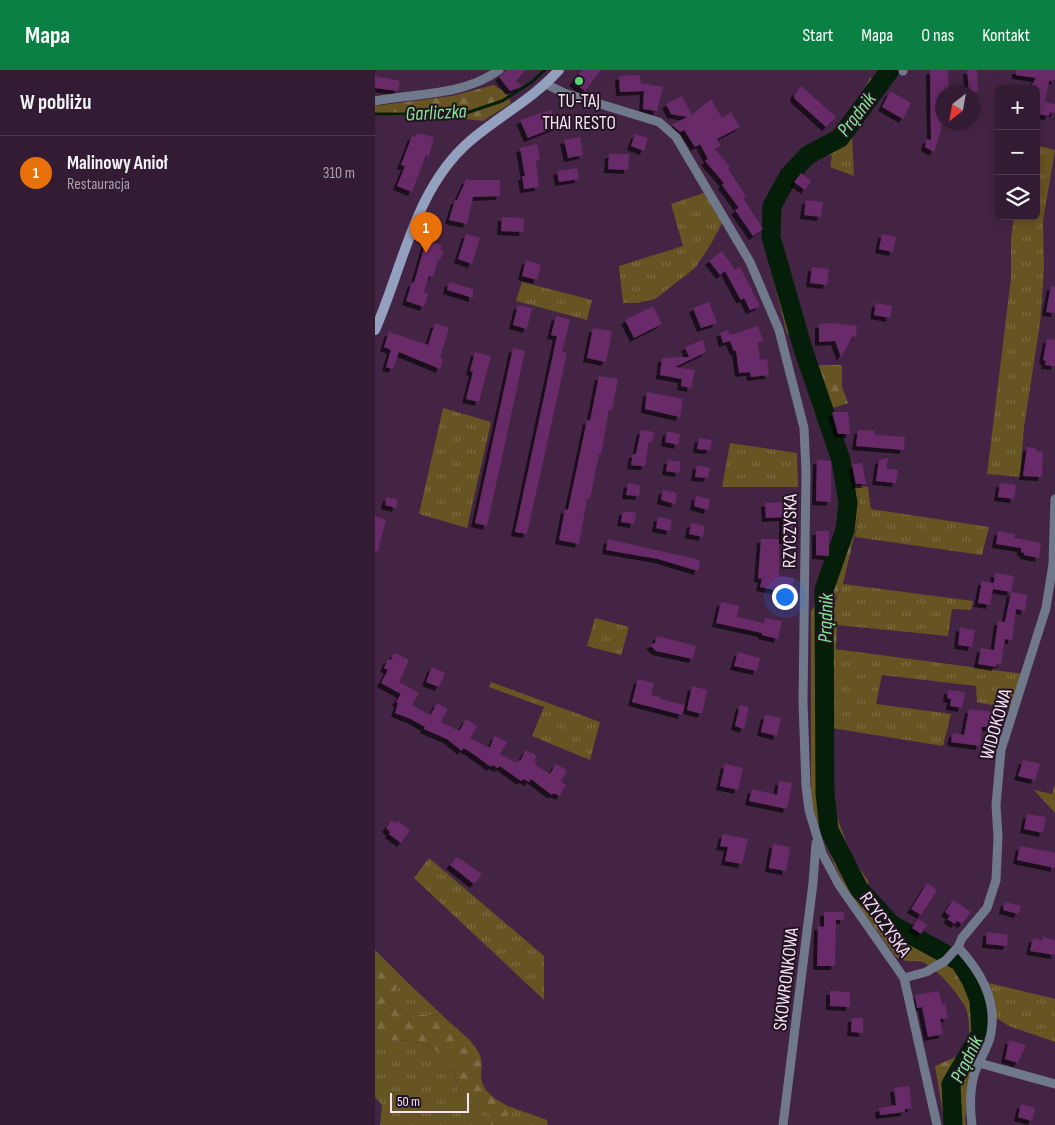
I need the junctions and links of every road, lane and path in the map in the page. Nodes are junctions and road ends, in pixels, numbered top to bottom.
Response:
1 (499, 70) edge
2 (559, 70) edge
3 (546, 84) junction
4 (375, 101) edge
5 (375, 330) edge
6 (1055, 499) edge
7 (816, 838) junction
8 (956, 949) junction
9 (904, 978) junction
10 (979, 1063) junction
11 (1055, 1084) edge
12 (783, 1125) edge
13 (937, 1125) edge
14 (972, 1125) edge

1 - 4 street
2 - 3 main road
3 - 5 main road
3 - 7 street, RZYCZYSKA
6 - 8 street, WIDOKOWA
7 - 9 street, RZYCZYSKA
7 - 12 street, SKOWRONKOWA
8 - 9 street, WIDOKOWA
8 - 10 street
9 - 13 street, RZYCZYSKA
10 - 11 street
10 - 14 street

